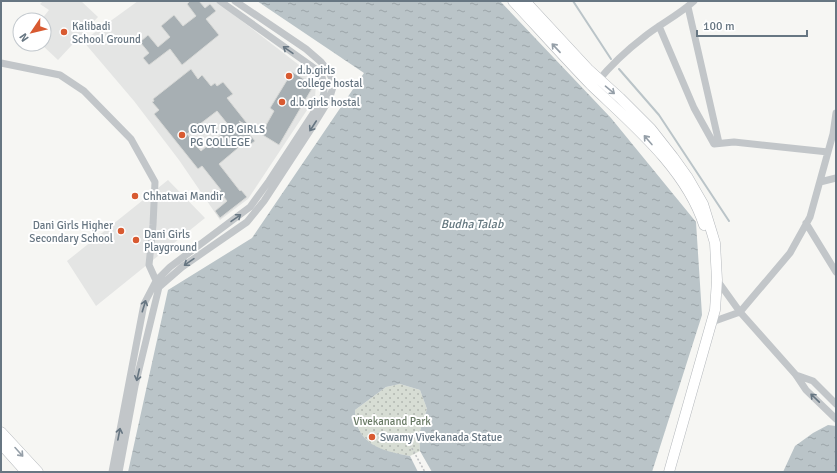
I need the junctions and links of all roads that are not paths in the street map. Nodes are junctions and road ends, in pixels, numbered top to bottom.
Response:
1 (220, 1) edge
2 (235, 1) edge
3 (512, 1) edge
4 (526, 1) edge
5 (694, 1) edge
6 (688, 7) junction
7 (659, 26) junction
8 (1, 63) edge
9 (596, 83) junction
10 (836, 113) edge
11 (719, 143) junction
12 (828, 152) junction
13 (836, 178) edge
14 (820, 182) junction
15 (806, 223) junction
16 (836, 272) edge
17 (717, 276) junction
18 (157, 284) junction
19 (740, 312) junction
20 (712, 322) junction
21 (796, 375) junction
22 (836, 404) edge
23 (836, 419) edge
24 (1, 432) edge
25 (1, 444) edge
26 (26, 472) edge
27 (38, 472) edge
28 (112, 472) edge
29 (119, 472) edge
30 (669, 472) edge

18 -> 1 street
2 -> 18 street
9 -> 3 street
4 - 9 street
5 - 6 street
6 - 7 street
6 - 11 street
7 - 9 street
7 - 11 street
8 - 18 street
9 - 17 street
10 - 12 street
11 - 12 street
12 - 14 street
13 - 14 street
14 - 15 street
15 - 16 street
15 - 19 street
17 - 19 street
17 - 20 street
28 -> 18 street
18 -> 29 street
19 - 20 street
19 - 21 street
20 - 30 street
21 - 22 street
23 -> 21 street
24 -> 27 street
25 - 26 street

